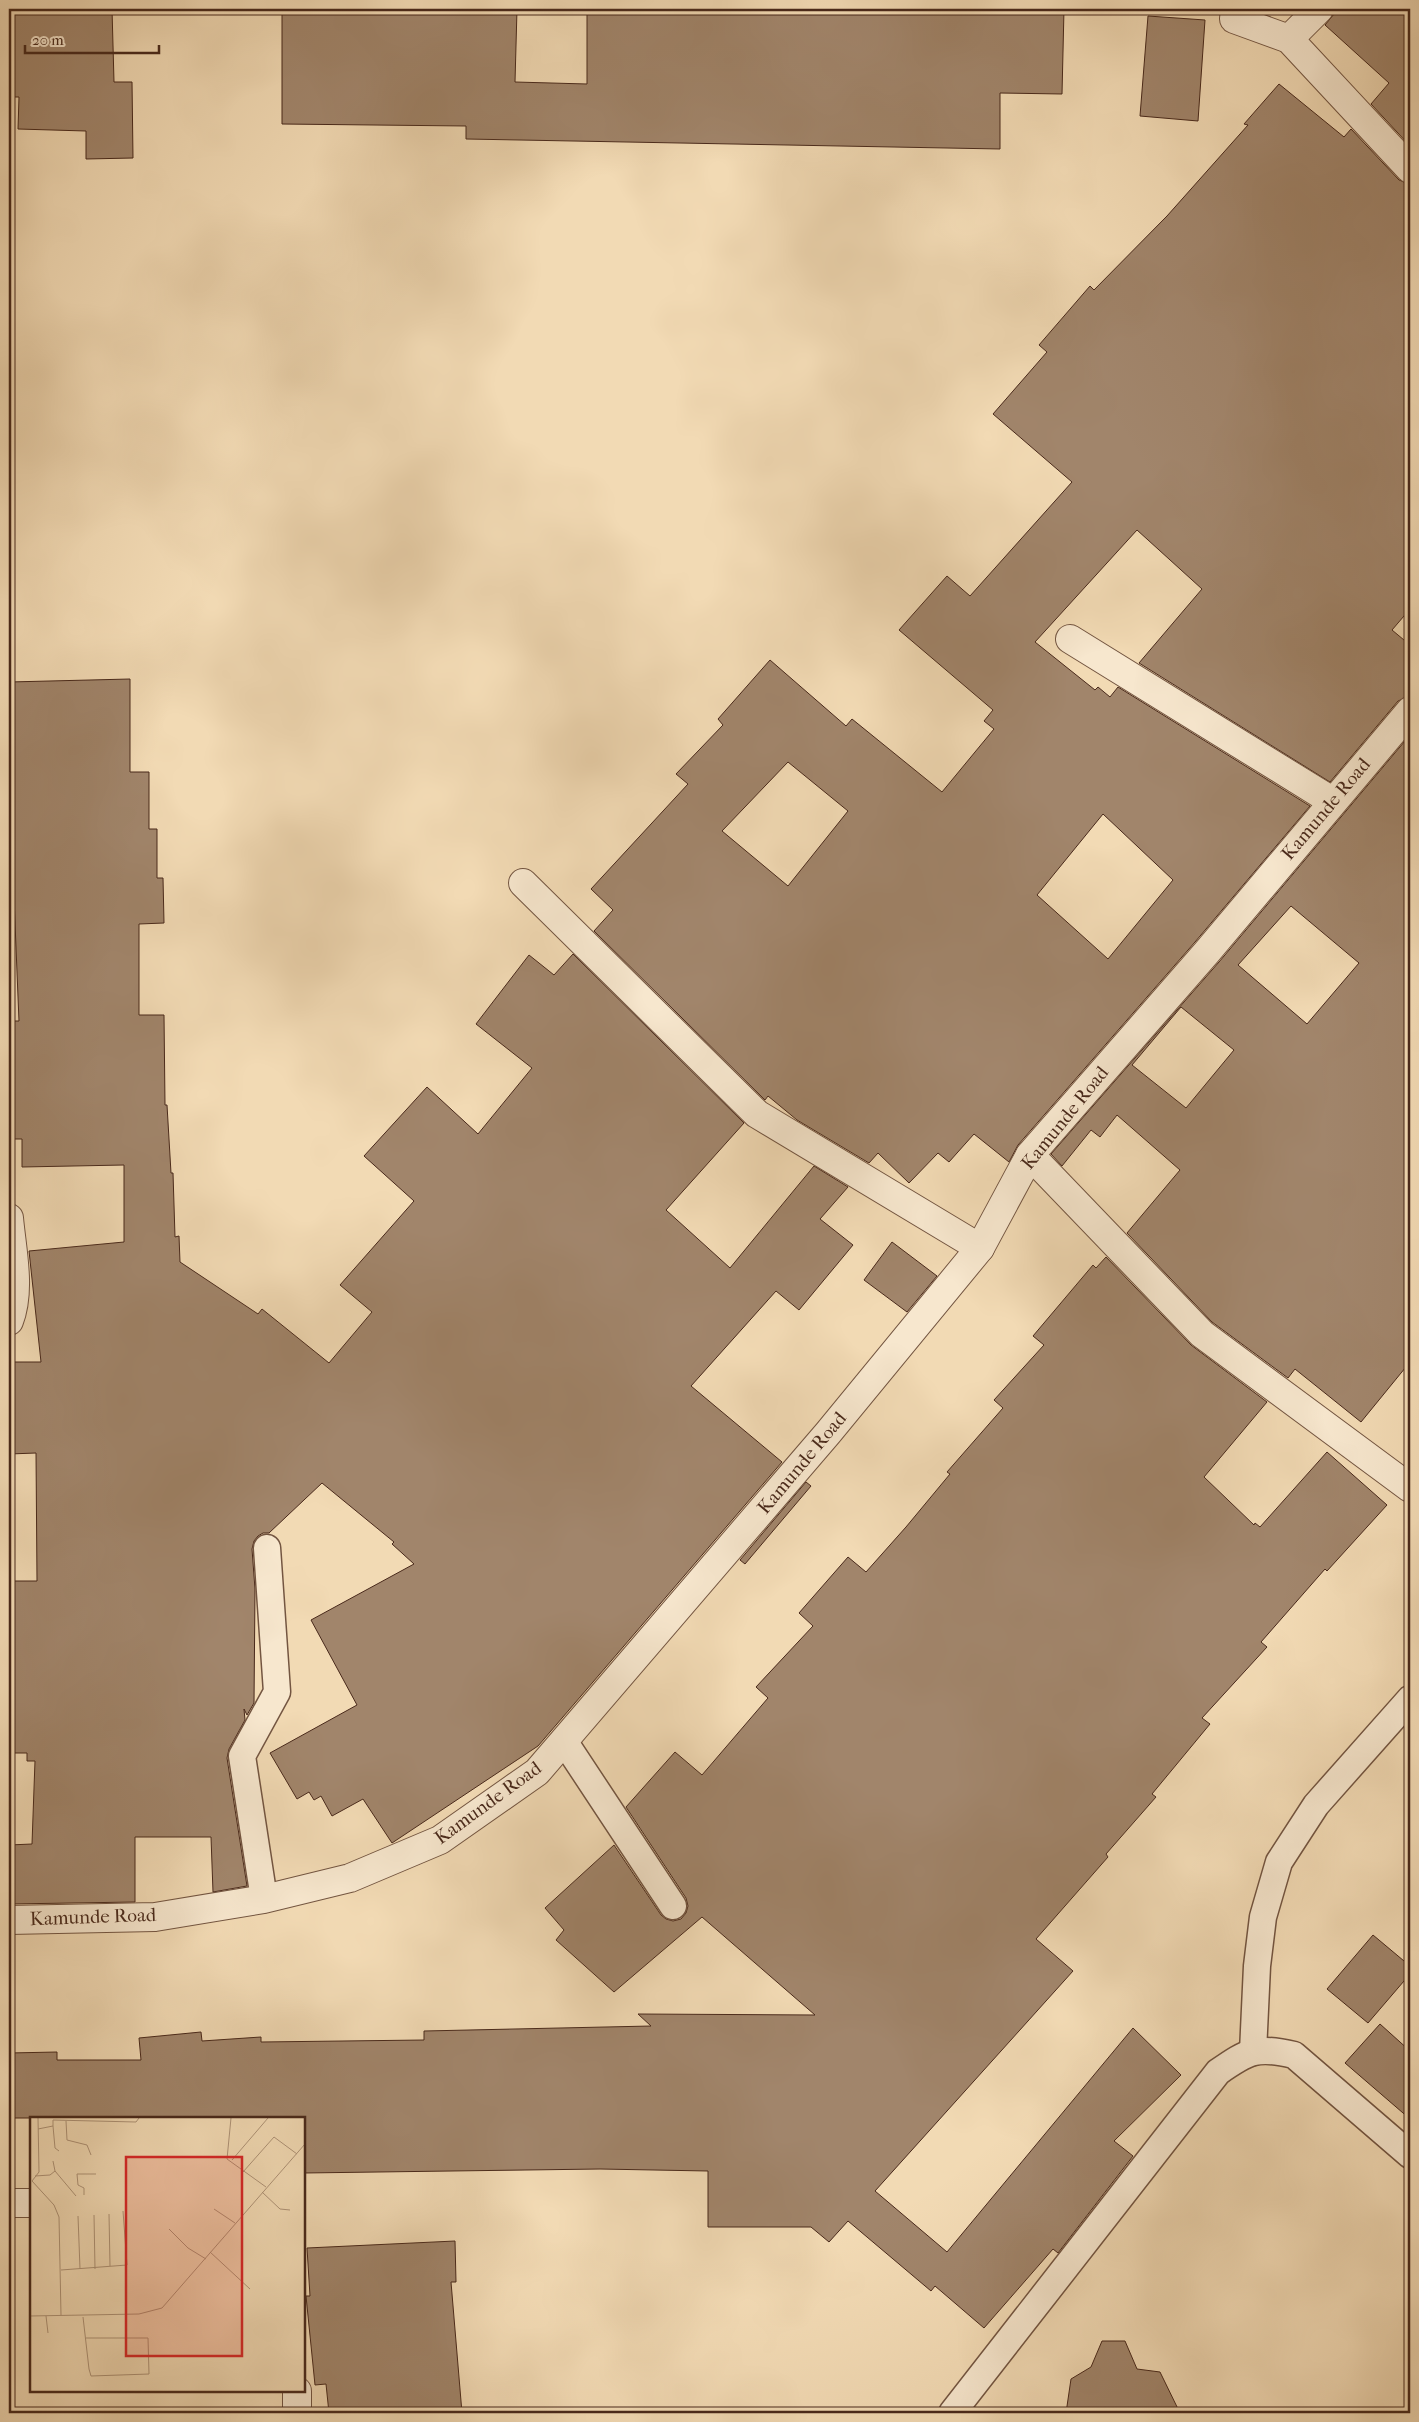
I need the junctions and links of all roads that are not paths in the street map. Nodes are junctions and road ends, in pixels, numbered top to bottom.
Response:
1 (1235, 9) edge
2 (1318, 9) edge
3 (1289, 39) junction
4 (1410, 169) edge
5 (1070, 639) dead end
6 (1410, 711) edge
7 (1332, 801) junction
8 (523, 883) dead end
9 (1030, 1155) junction
10 (9, 1218) edge
11 (980, 1248) junction
12 (9, 1321) edge
13 (1410, 1488) edge
14 (267, 1548) dead end
15 (1410, 1699) edge
16 (564, 1741) junction
17 (264, 1899) junction
18 (674, 1906) dead end
19 (9, 1920) edge
20 (1253, 2052) junction
21 (1410, 2156) edge
22 (30, 2203) edge
23 (9, 2204) edge
24 (297, 2392) edge
25 (297, 2413) edge
26 (952, 2413) edge

1 - 3 street
2 - 3 street
3 - 4 street
5 - 7 street
6 - 7 street, Kamunde Road
7 - 9 street, Kamunde Road
8 - 11 street
9 - 11 street, Kamunde Road
9 - 13 street
10 - 12 street
11 - 16 street, Kamunde Road
14 - 17 lane
15 - 20 lane
16 - 17 street, Kamunde Road
16 - 18 lane
17 - 19 street, Kamunde Road
20 - 21 lane
20 - 26 lane
22 - 23 street
24 - 25 street

